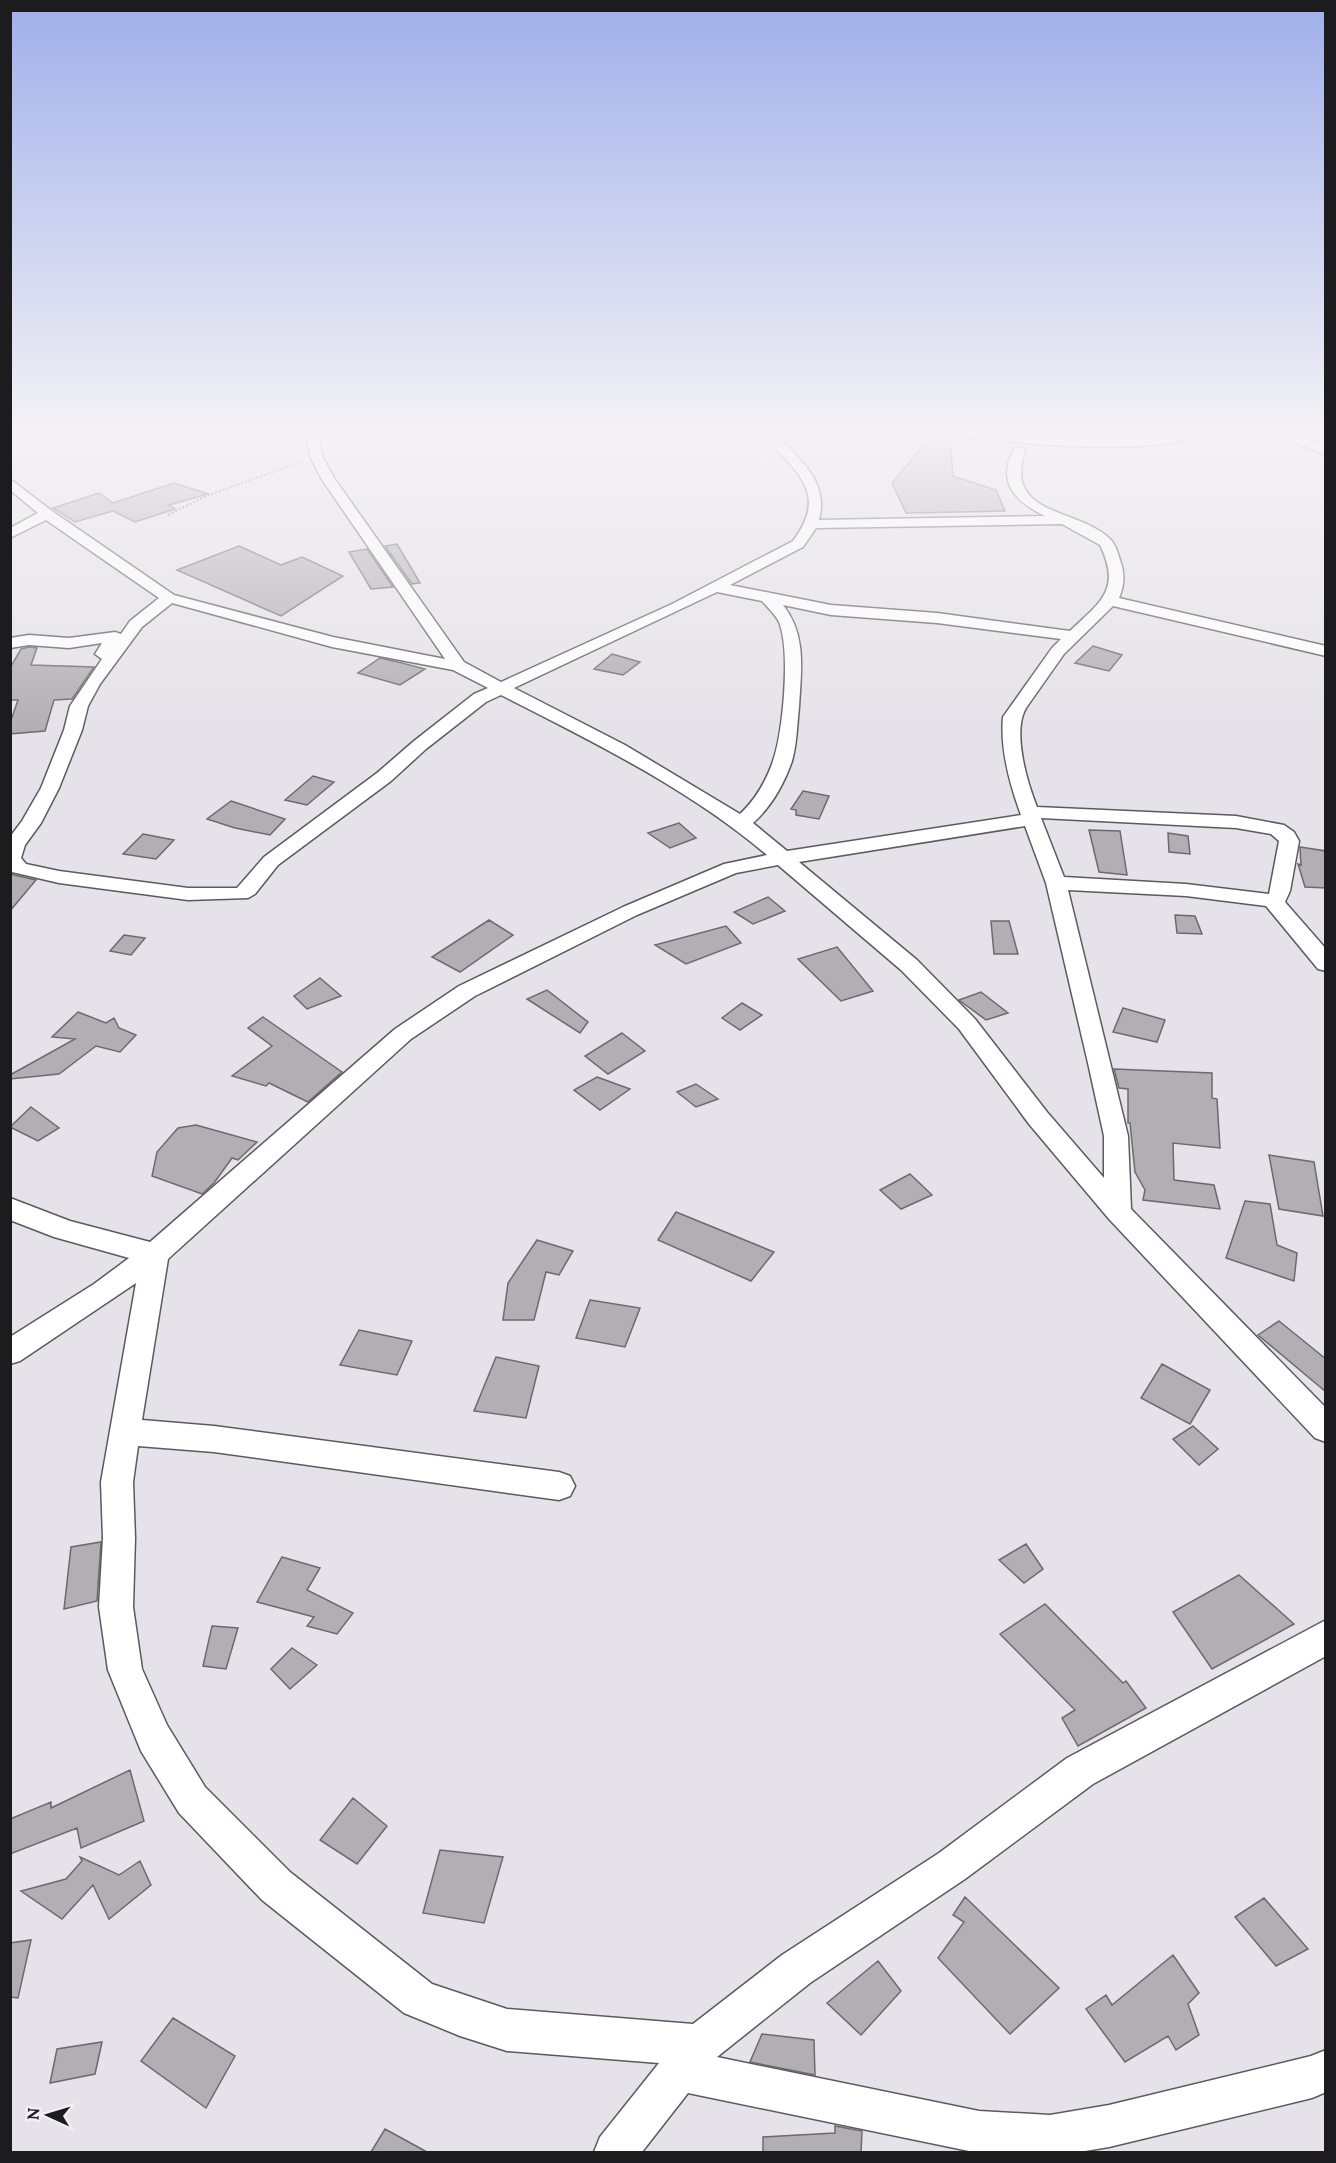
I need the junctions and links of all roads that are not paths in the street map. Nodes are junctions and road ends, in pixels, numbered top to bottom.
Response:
1 (69, 529) edge
2 (365, 529) edge
3 (809, 529) edge
4 (1079, 529) edge
5 (716, 587) junction
6 (169, 598) junction
7 (768, 599) junction
8 (1110, 601) junction
9 (1072, 636) junction
10 (10, 643) edge
11 (1326, 651) edge
12 (112, 656) junction
13 (458, 666) junction
14 (498, 688) junction
15 (1031, 815) junction
16 (741, 823) junction
17 (783, 858) junction
18 (1056, 884) junction
19 (1273, 901) junction
20 (1326, 964) edge
21 (10, 1208) edge
22 (1118, 1212) junction
23 (155, 1254) junction
24 (10, 1352) edge
25 (1326, 1429) edge
26 (125, 1432) junction
27 (559, 1486) dead end
28 (1326, 1636) edge
29 (689, 2057) junction
30 (1326, 2071) edge
31 (980, 2142) edge
32 (615, 2152) edge

1 - 6 street
2 - 13 street
3 - 5 street
4 - 8 street
5 - 7 street
5 - 14 street
6 - 12 street
6 - 13 street
7 - 9 street
7 - 16 street
8 - 9 street
8 - 11 street
9 - 15 street
10 - 12 street
12 - 14 street
13 - 14 street
14 - 16 street
15 - 17 street
15 - 18 street
15 - 19 street
16 - 17 street
17 - 22 street
17 - 23 street
18 - 19 street
18 - 22 street
19 - 20 street
21 - 23 street
22 - 25 street
23 - 24 street
23 - 26 street
26 - 27 street
26 - 29 street
28 - 29 street
29 - 31 street
29 - 32 street
30 - 31 street

